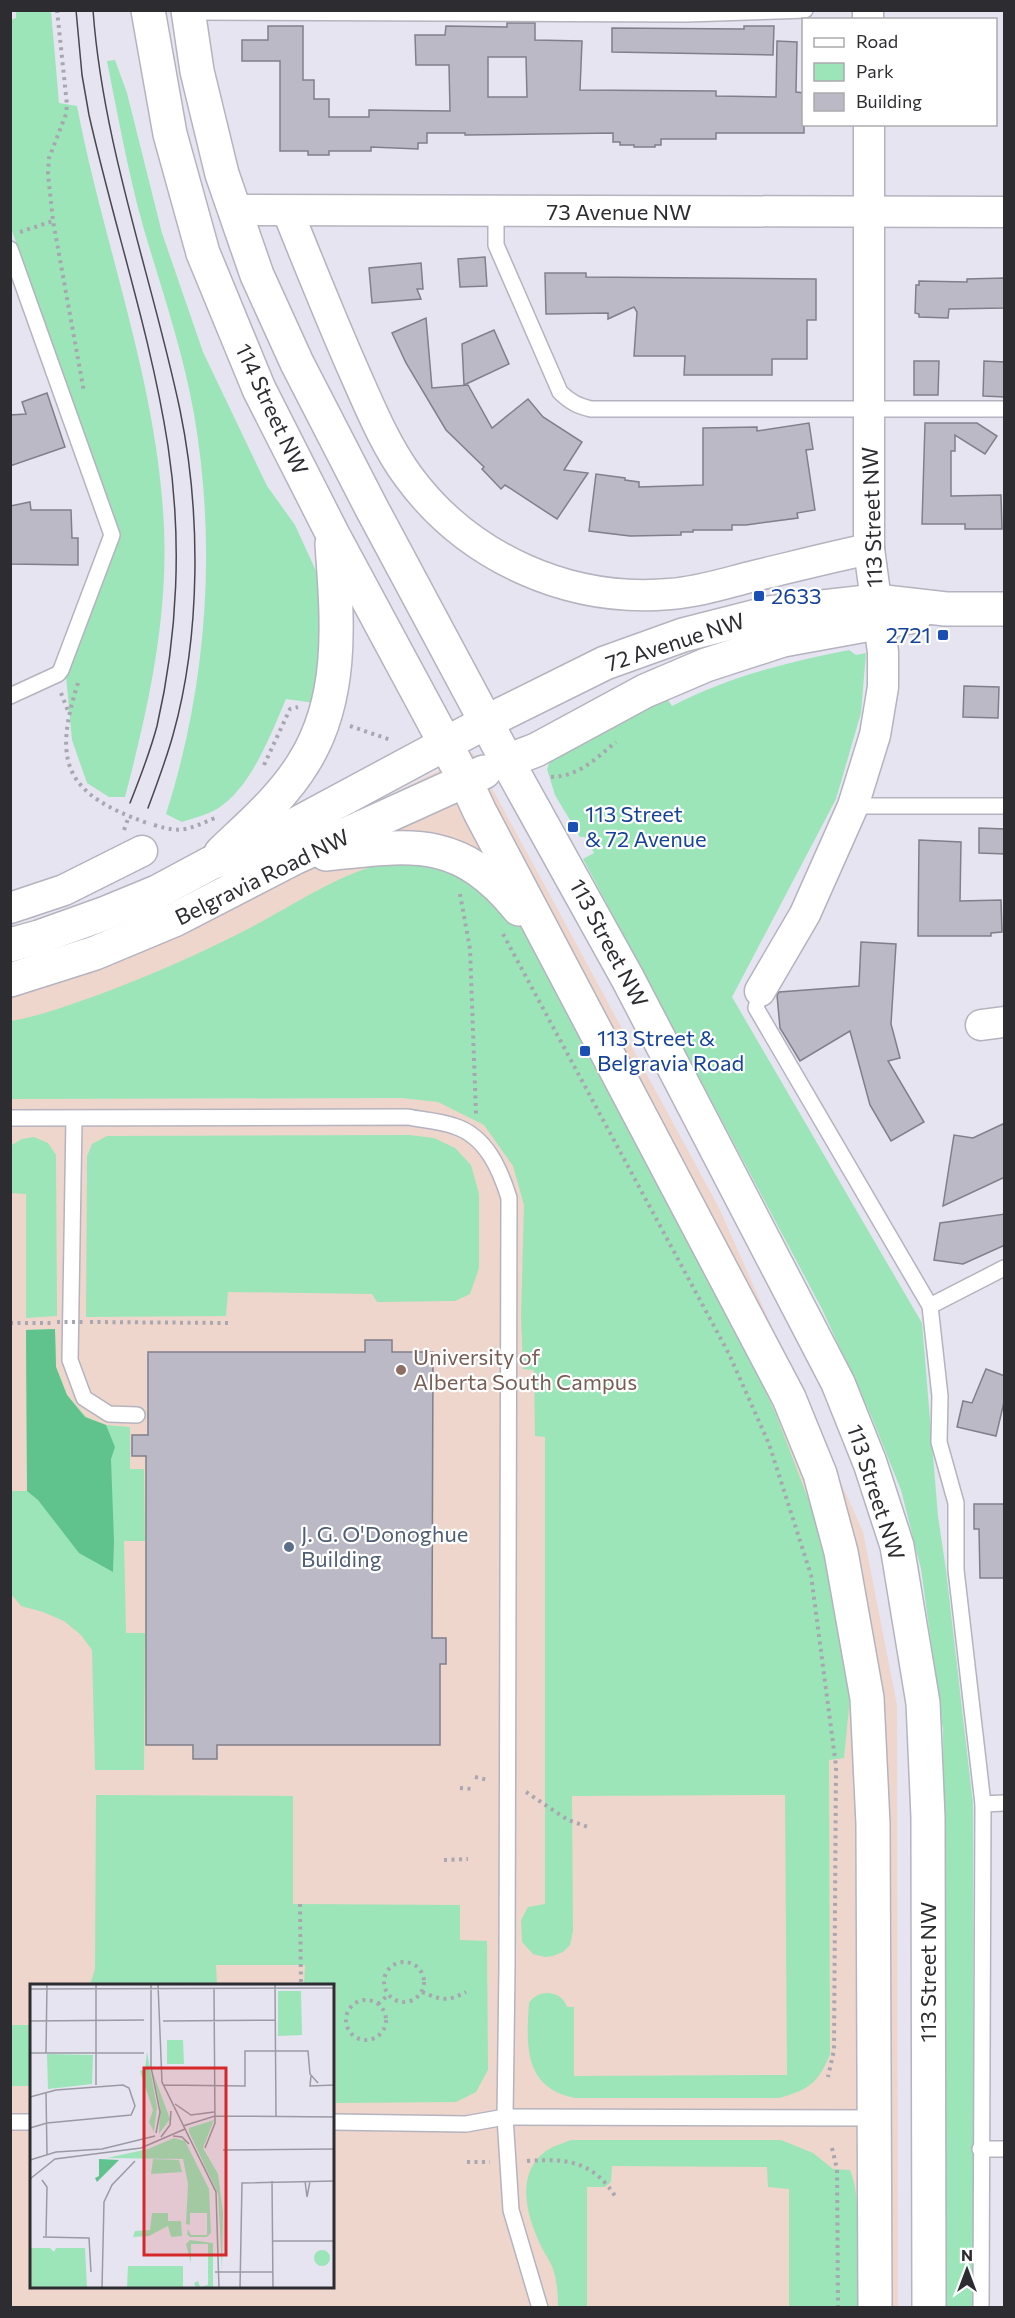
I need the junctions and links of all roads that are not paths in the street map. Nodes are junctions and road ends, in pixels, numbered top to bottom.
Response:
1 (148, 10) edge
2 (805, 10) edge
3 (188, 11) edge
4 (869, 126) edge
5 (234, 210) junction
6 (288, 212) junction
7 (496, 212) junction
8 (869, 212) junction
9 (1005, 212) edge
10 (10, 249) edge
11 (869, 409) junction
12 (1005, 409) edge
13 (332, 533) junction
14 (869, 549) junction
15 (1005, 609) edge
16 (878, 612) junction
17 (683, 635) junction
18 (10, 696) edge
19 (488, 721) junction
20 (445, 744) junction
21 (507, 760) junction
22 (466, 782) junction
23 (853, 806) junction
24 (1005, 806) edge
25 (480, 812) junction
26 (142, 851) dead end
27 (294, 858) junction
28 (211, 864) junction
29 (10, 908) edge
30 (10, 945) edge
31 (553, 951) junction
32 (10, 980) edge
33 (760, 991) joint
34 (10, 1118) edge
35 (74, 1119) junction
36 (1005, 1268) edge
37 (930, 1306) junction
38 (137, 1415) dead end
39 (1005, 1803) edge
40 (983, 1804) junction
41 (505, 2117) junction
42 (874, 2118) junction
43 (10, 2122) edge
44 (30, 2122) edge
45 (334, 2122) edge
46 (1005, 2149) edge
47 (980, 2150) junction
48 (540, 2307) edge
49 (875, 2307) edge
50 (929, 2307) edge
51 (981, 2307) edge

1 - 13 main road, 114 Street NW
2 - 3 lane
3 - 5 main road, 114 Street NW
4 - 8 street, 113 Street NW
5 - 6 street, 73 Avenue NW
5 - 19 main road, 114 Street NW
6 - 7 street, 73 Avenue NW
6 - 14 street, 72 Avenue NW
7 - 8 street, 73 Avenue NW
7 - 11 lane
8 - 9 street, 73 Avenue NW
8 - 11 street, 113 Street NW
10 - 18 lane
11 - 12 lane
11 - 14 street, 113 Street NW
13 - 20 main road, 114 Street NW
13 - 28 main road
14 - 16 street, 113 Street NW
15 - 16 main road, 72 Avenue NW
16 - 17 main road, 72 Avenue NW
16 - 21 main road, 72 Avenue NW
16 - 23 street, 113 Street NW
17 - 19 main road, 72 Avenue NW
17 - 21 main road
19 - 20 main road, Belgravia Road NW
19 - 21 main road, 114 Street NW
20 - 22 main road, 114 Street NW
20 - 28 main road, Belgravia Road NW
21 - 22 main road, Belgravia Road NW
21 - 25 main road
21 - 50 main road, 113 Street NW
22 - 25 main road
22 - 27 main road, Belgravia Road NW
23 - 24 lane
23 - 33 street, 113 Street NW
25 - 31 main road
26 - 29 street
27 - 31 main road
27 - 32 main road, Belgravia Road NW
28 - 30 main road, Belgravia Road NW
31 - 42 main road
33 - 37 lane
34 - 35 lane
35 - 38 lane
35 - 41 lane
36 - 37 lane
37 - 40 lane
39 - 40 lane
40 - 47 lane
41 - 42 lane
41 - 45 lane
41 - 48 lane
42 - 49 main road
43 - 44 lane
46 - 47 lane
47 - 51 lane

